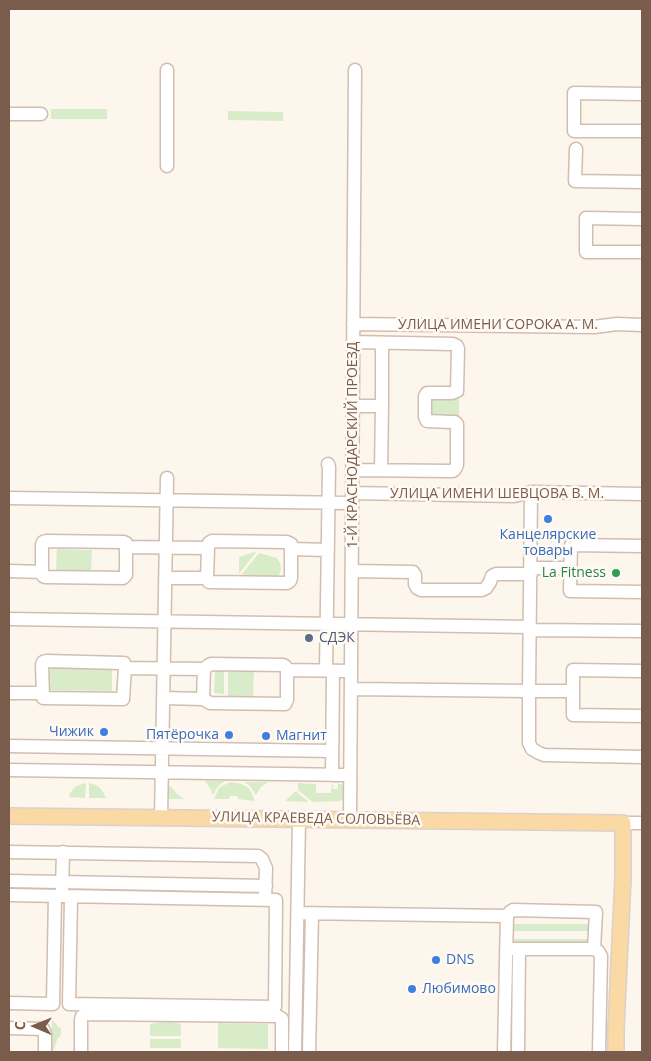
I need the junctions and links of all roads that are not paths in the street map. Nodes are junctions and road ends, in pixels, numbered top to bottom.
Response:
1 (167, 70) dead end
2 (355, 70) dead end
3 (642, 94) edge
4 (10, 114) dead end
5 (40, 114) dead end
6 (642, 131) edge
7 (576, 149) dead end
8 (167, 166) dead end
9 (642, 182) edge
10 (642, 218) edge
11 (642, 252) edge
12 (354, 324) junction
13 (642, 325) edge
14 (353, 342) junction
15 (382, 343) junction
16 (353, 406) junction
17 (382, 406) junction
18 (328, 464) dead end
19 (352, 470) junction
20 (381, 470) junction
21 (167, 478) dead end
22 (531, 492) junction
23 (642, 494) edge
24 (9, 498) edge
25 (352, 498) junction
26 (166, 500) junction
27 (329, 503) junction
28 (642, 546) edge
29 (126, 547) junction
30 (166, 547) junction
31 (208, 548) junction
32 (291, 549) junction
33 (328, 550) junction
34 (571, 568) junction
35 (9, 571) edge
36 (352, 571) junction
37 (530, 571) junction
38 (42, 572) junction
39 (165, 578) junction
40 (208, 578) junction
41 (642, 592) edge
42 (9, 619) edge
43 (164, 622) junction
44 (327, 624) junction
45 (352, 624) junction
46 (530, 628) junction
47 (642, 631) edge
48 (125, 668) junction
49 (164, 668) junction
50 (204, 669) junction
51 (287, 670) junction
52 (330, 670) junction
53 (351, 671) junction
54 (642, 671) edge
55 (351, 689) junction
56 (529, 691) junction
57 (573, 691) junction
58 (9, 693) edge
59 (42, 693) junction
60 (163, 698) junction
61 (203, 699) junction
62 (642, 716) edge
63 (9, 746) edge
64 (162, 748) junction
65 (332, 751) junction
66 (642, 757) edge
67 (9, 770) edge
68 (162, 772) junction
69 (332, 775) junction
70 (350, 775) junction
71 (9, 816) edge
72 (161, 818) junction
73 (300, 819) junction
74 (350, 820) junction
75 (633, 823) edge
76 (9, 852) edge
77 (62, 852) junction
78 (9, 881) edge
79 (62, 882) junction
80 (266, 886) junction
81 (9, 896) edge
82 (62, 896) junction
83 (265, 900) junction
84 (298, 913) junction
85 (312, 913) junction
86 (506, 916) junction
87 (506, 949) junction
88 (519, 949) junction
89 (594, 950) junction
90 (9, 1003) edge
91 (53, 1004) junction
92 (69, 1004) junction
93 (9, 1028) edge
94 (45, 1052) edge
95 (80, 1052) edge
96 (282, 1052) edge
97 (295, 1052) edge
98 (309, 1052) edge
99 (504, 1052) edge
100 (518, 1052) edge
101 (599, 1052) edge
102 (616, 1052) edge

1 - 8 street
2 - 12 street, 1-Й КРАСНОДАРСКИЙ ПРОЕЗД
3 - 6 street
4 - 5 street
7 - 9 street
10 - 11 street
12 - 13 street, УЛИЦА ИМЕНИ СОРОКА А. М.
12 - 14 street, 1-Й КРАСНОДАРСКИЙ ПРОЕЗД
14 - 15 street
14 - 16 street, 1-Й КРАСНОДАРСКИЙ ПРОЕЗД
15 - 17 street
15 - 20 street
16 - 17 street
16 - 19 street, 1-Й КРАСНОДАРСКИЙ ПРОЕЗД
17 - 20 street
18 - 27 street
19 - 20 street
19 - 25 street, 1-Й КРАСНОДАРСКИЙ ПРОЕЗД
21 - 26 street
22 - 23 street, УЛИЦА ИМЕНИ ШЕВЦОВА В. М.
22 - 25 street, УЛИЦА ИМЕНИ ШЕВЦОВА В. М.
22 - 37 street
24 - 26 street, УЛИЦА ИМЕНИ ШЕВЦОВА В. М.
25 - 27 street, УЛИЦА ИМЕНИ ШЕВЦОВА В. М.
25 - 36 street, 1-Й КРАСНОДАРСКИЙ ПРОЕЗД
26 - 27 street, УЛИЦА ИМЕНИ ШЕВЦОВА В. М.
26 - 30 street
27 - 33 street
28 - 34 street
29 - 30 street
29 - 38 street
29 - 38 street
30 - 31 street
30 - 39 street
31 - 32 street
31 - 40 street
32 - 33 street
32 - 40 street
33 - 44 street
34 - 37 street
34 - 41 street
35 - 38 street
36 - 37 street
36 - 45 street, 1-Й КРАСНОДАРСКИЙ ПРОЕЗД
37 - 46 street
39 - 40 street
39 - 43 street
42 - 43 street
43 - 44 street
43 - 49 street
44 - 45 street
44 - 52 street
45 - 46 street
45 - 53 street, 1-Й КРАСНОДАРСКИЙ ПРОЕЗД
46 - 47 street
46 - 56 street
48 - 49 street
48 - 59 street
48 - 59 street
49 - 50 street
49 - 60 street
50 - 51 street
50 - 61 street
51 - 52 street
51 - 61 street
52 - 53 street
52 - 65 street
53 - 55 street, 1-Й КРАСНОДАРСКИЙ ПРОЕЗД
54 - 57 street
55 - 56 street
55 - 70 street, 1-Й КРАСНОДАРСКИЙ ПРОЕЗД
56 - 57 street
56 - 66 street
57 - 62 street
58 - 59 street
60 - 61 street
60 - 64 street
63 - 64 street
64 - 65 street
64 - 68 street
65 - 69 street
67 - 68 street
68 - 69 street
68 - 72 street
69 - 70 street
70 - 74 street, 1-Й КРАСНОДАРСКИЙ ПРОЕЗД
71 - 72 main road, УЛИЦА КРАЕВЕДА СОЛОВЬЁВА
72 - 73 main road, УЛИЦА КРАЕВЕДА СОЛОВЬЁВА
73 - 74 main road, УЛИЦА КРАЕВЕДА СОЛОВЬЁВА
73 - 84 street
74 - 75 main road, УЛИЦА КРАЕВЕДА СОЛОВЬЁВА
75 - 102 main road
76 - 77 street
77 - 79 street
77 - 80 street
78 - 79 street
79 - 80 street
79 - 82 street
80 - 83 street
81 - 82 street
82 - 83 street
82 - 91 street
82 - 92 street
83 - 92 street
84 - 85 street
84 - 97 street
85 - 86 street
85 - 98 street
86 - 87 street
86 - 89 street
87 - 88 street
87 - 99 street
88 - 89 street
88 - 100 street
89 - 101 street
90 - 91 street
91 - 92 street
93 - 94 street
95 - 96 street

